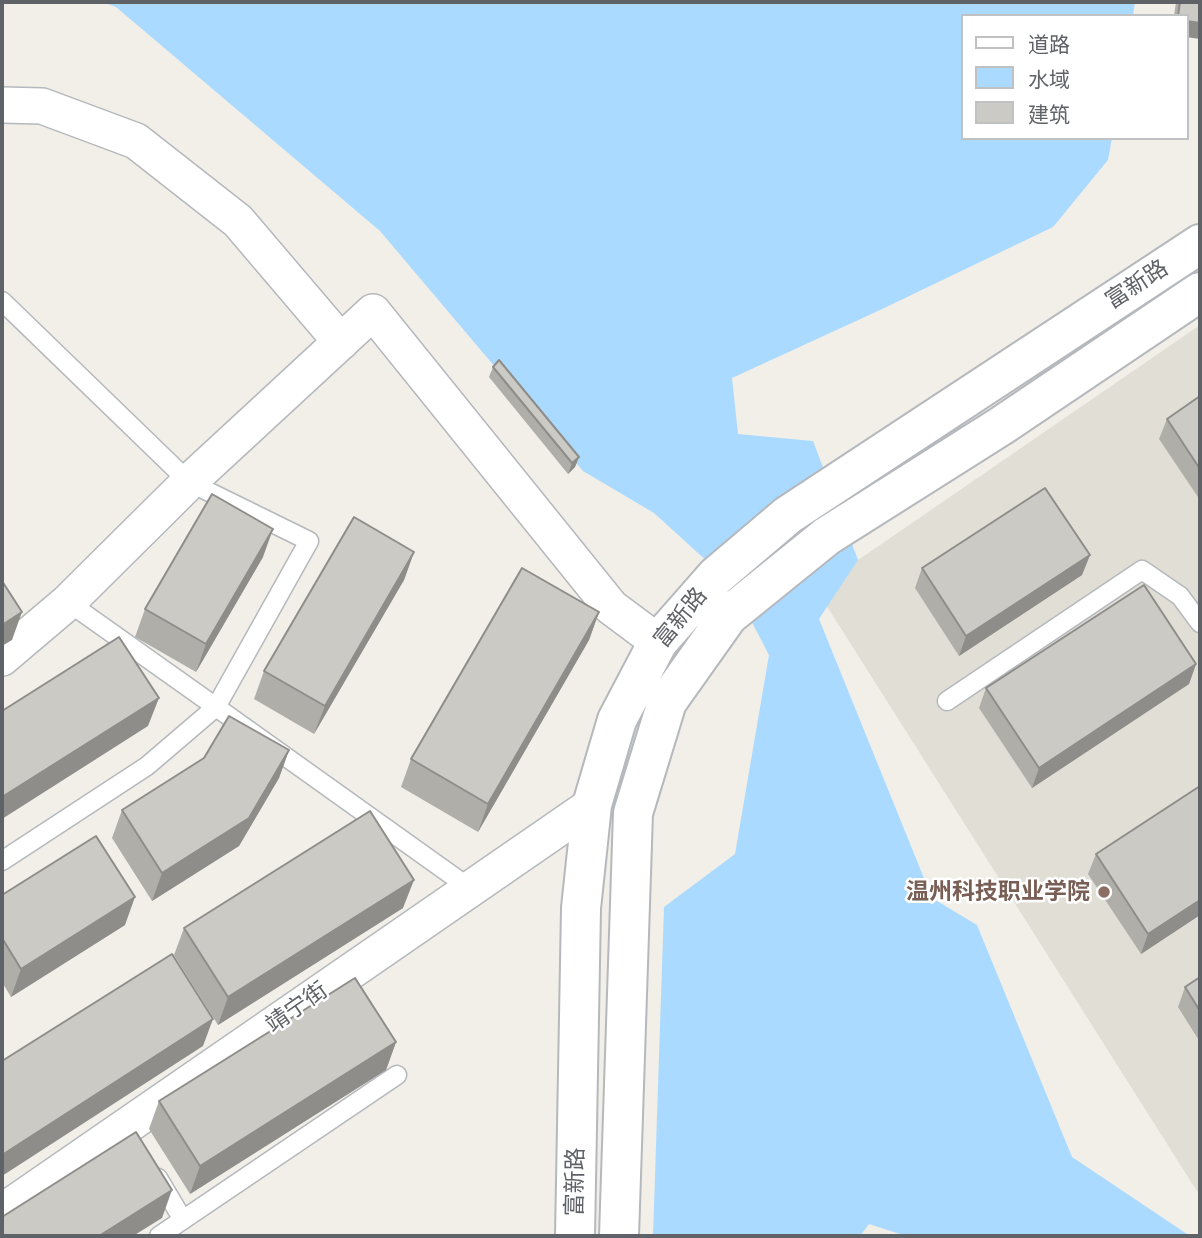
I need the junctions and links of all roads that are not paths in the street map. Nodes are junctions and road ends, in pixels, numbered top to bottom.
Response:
1 (2, 105) edge
2 (1200, 244) edge
3 (1200, 292) edge
4 (2, 301) edge
5 (341, 342) junction
6 (189, 482) junction
7 (68, 602) junction
8 (1200, 623) edge
9 (658, 642) junction
10 (2, 658) edge
11 (947, 701) dead end
12 (216, 707) junction
13 (592, 804) junction
14 (2, 861) edge
15 (471, 888) junction
16 (397, 1074) edge
17 (148, 1161) edge
18 (2, 1212) edge
19 (183, 1220) junction
20 (159, 1236) edge
21 (575, 1236) edge
22 (619, 1236) edge

1 - 5 street
2 - 9 street, 富新路
3 - 22 street, 富新路
4 - 6 lane
5 - 6 street
5 - 9 street
6 - 7 street
6 - 12 lane
7 - 10 street
7 - 12 lane
8 - 11 lane
9 - 13 street, 富新路
12 - 14 lane
12 - 15 lane
13 - 15 street, 靖宁街
13 - 21 street, 富新路
15 - 18 street, 靖宁街
16 - 19 lane
17 - 19 lane
19 - 20 lane

